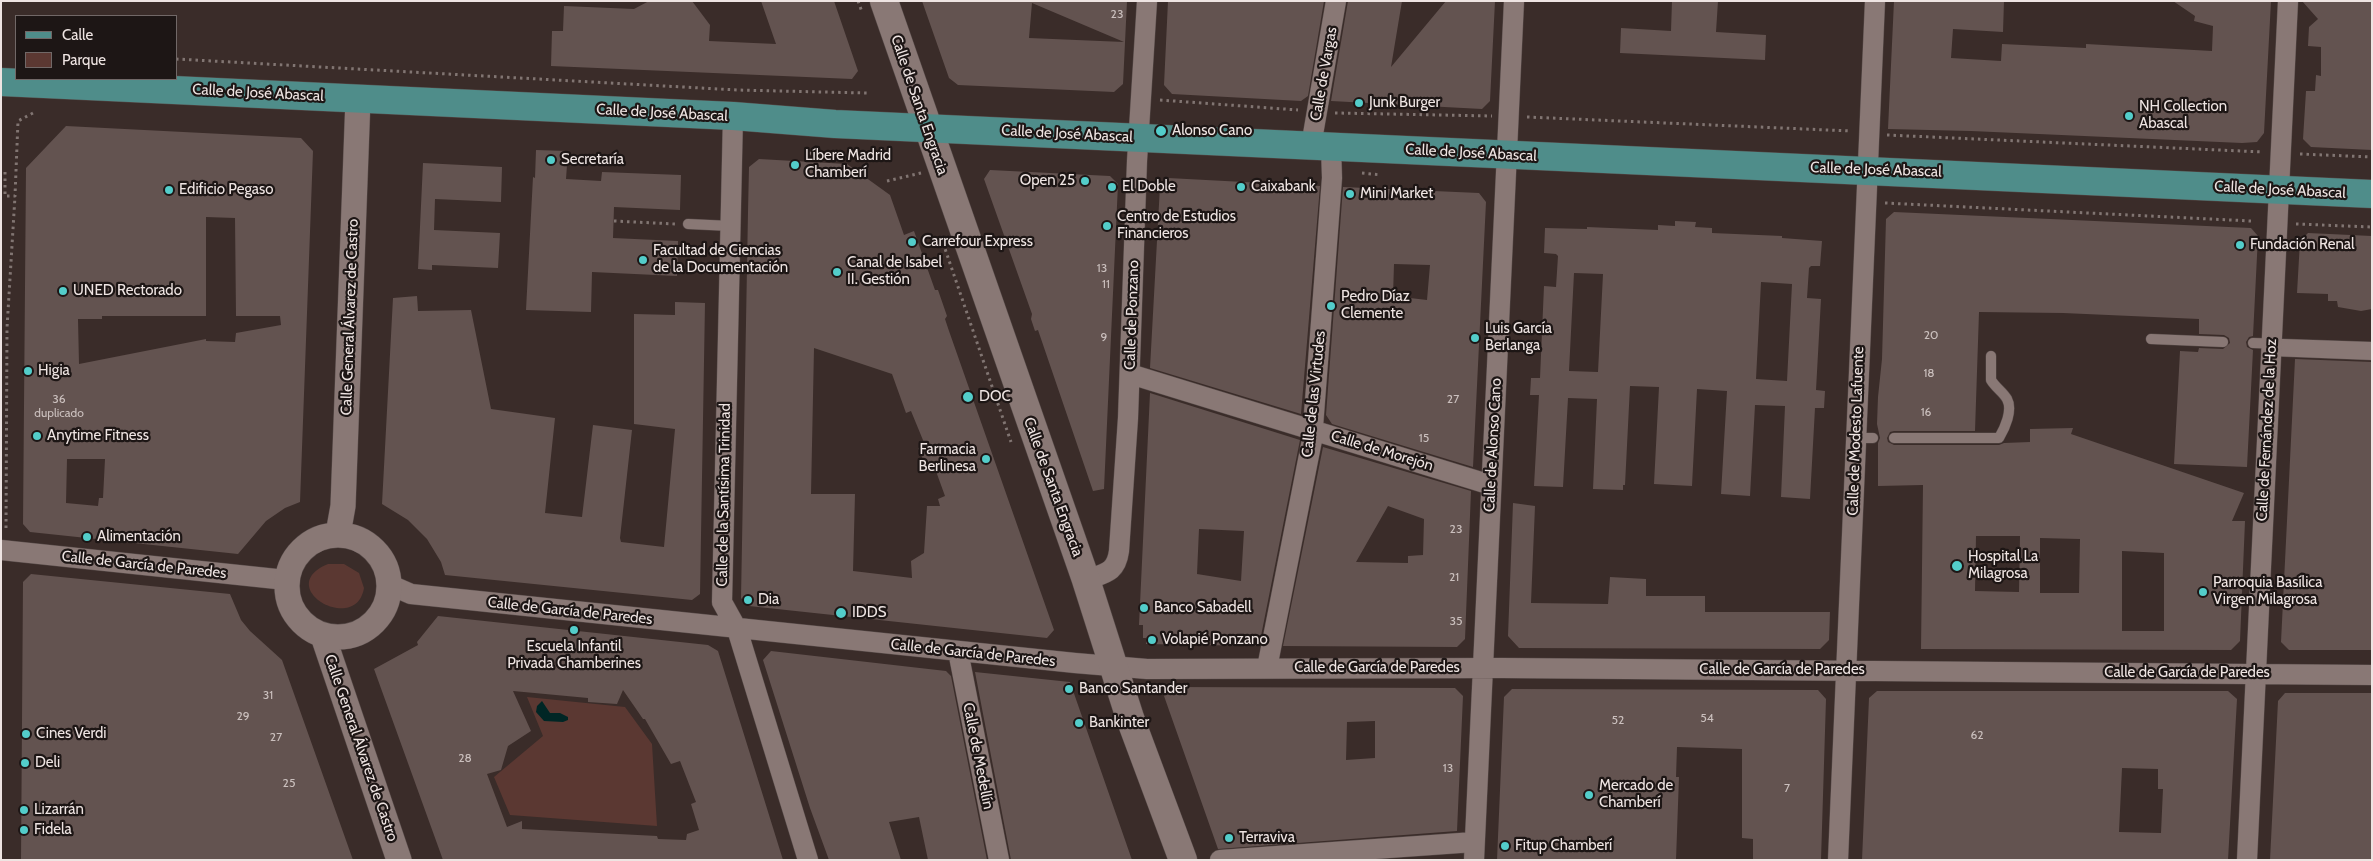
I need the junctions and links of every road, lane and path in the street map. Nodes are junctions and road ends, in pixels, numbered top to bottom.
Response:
1 (884, 1) edge
2 (1147, 1) edge
3 (1336, 1) edge
4 (1514, 1) edge
5 (1874, 1) edge
6 (2288, 1) edge
7 (178, 59) edge
8 (1, 82) edge
9 (867, 93) dead end
10 (1159, 94) dead end
11 (358, 99) junction
12 (1299, 110) dead end
13 (33, 113) dead end
14 (1328, 113) dead end
15 (732, 116) junction
16 (1518, 116) dead end
17 (1502, 117) dead end
18 (928, 127) junction
19 (1854, 131) dead end
20 (1883, 134) dead end
21 (1139, 138) junction
22 (1321, 147) junction
23 (2266, 152) dead end
24 (808, 153) dead end
25 (2291, 154) dead end
26 (1507, 155) junction
27 (865, 157) dead end
28 (2372, 158) edge
29 (1867, 169) junction
30 (5, 172) dead end
31 (924, 172) dead end
32 (1362, 173) dead end
33 (1380, 175) dead end
34 (887, 181) dead end
35 (2279, 190) junction
36 (2372, 194) edge
37 (15, 196) junction
38 (1877, 203) dead end
39 (614, 221) dead end
40 (2251, 221) dead end
41 (688, 224) joint
42 (2290, 224) dead end
43 (731, 226) junction
44 (2372, 227) edge
45 (2151, 339) dead end
46 (2223, 342) dead end
47 (2265, 346) junction
48 (2372, 348) edge
49 (2372, 355) edge
50 (1991, 356) dead end
51 (1130, 374) junction
52 (1313, 430) junction
53 (1894, 438) dead end
54 (1491, 485) junction
55 (6, 528) dead end
56 (338, 534) junction
57 (1, 550) edge
58 (286, 580) junction
59 (1086, 580) junction
60 (388, 584) junction
61 (737, 629) junction
62 (323, 636) junction
63 (958, 651) junction
64 (1114, 666) junction
65 (1268, 668) junction
66 (1483, 668) junction
67 (1846, 670) junction
68 (2256, 674) junction
69 (2372, 674) edge
70 (1474, 851) edge
71 (399, 860) edge
72 (808, 860) edge
73 (999, 860) edge
74 (1183, 860) edge
75 (1220, 860) edge
76 (1838, 860) edge
77 (2247, 860) edge

1 - 18 main road, Calle de Santa Engracia
2 - 21 street, Calle de Ponzano
3 - 22 street, Calle de Vargas
4 - 26 street, Calle de Alonso Cano
5 - 29 street, Calle de Modesto Lafuente
6 - 35 street, Calle de Fernández de la Hoz
7 - 9 path
8 - 11 main road, Calle de José Abascal
10 - 12 path
11 - 15 main road, Calle de José Abascal
11 - 56 street, Calle General Álvarez de Castro
13 - 37 path
14 - 17 path
15 - 18 main road, Calle de José Abascal
15 - 43 street, Calle de la Santísima Trinidad
16 - 19 path
18 - 21 main road, Calle de José Abascal
18 - 59 main road, Calle de Santa Engracia
20 - 23 path
21 - 22 main road, Calle de José Abascal
21 - 51 street, Calle de Ponzano
22 - 26 main road, Calle de José Abascal
22 - 52 street, Calle de las Virtudes
24 - 27 path
25 - 28 path
26 - 29 main road, Calle de José Abascal
26 - 54 street, Calle de Alonso Cano
29 - 35 main road, Calle de José Abascal
29 - 67 street, Calle de Modesto Lafuente
30 - 37 path
31 - 34 path
32 - 33 path
35 - 36 main road, Calle de José Abascal
35 - 47 street, Calle de Fernández de la Hoz
37 - 55 path
38 - 40 path
39 - 41 path
41 - 43 lane
42 - 44 path
43 - 61 street, Calle de la Santísima Trinidad
45 - 46 lane
47 - 48 lane
47 - 49 lane
47 - 68 street, Calle de Fernández de la Hoz
50 - 53 lane
51 - 52 street, Calle de Morejón
51 - 59 street, Calle de Ponzano
52 - 54 street, Calle de Morejón
52 - 65 street, Calle de las Virtudes
54 - 66 street, Calle de Alonso Cano
56 - 58 street
56 - 60 street
57 - 58 street, Calle de García de Paredes
58 - 62 street
59 - 64 main road, Calle de Santa Engracia
60 - 61 street, Calle de García de Paredes
60 - 62 street
61 - 63 street, Calle de García de Paredes
61 - 72 street, Calle de la Santísima Trinidad
62 - 71 street, Calle General Álvarez de Castro
63 - 64 street, Calle de García de Paredes
63 - 73 street, Calle de Medellín
64 - 65 street, Calle de García de Paredes
64 - 74 main road, Calle de Santa Engracia
65 - 66 street, Calle de García de Paredes
66 - 67 street, Calle de García de Paredes
66 - 70 street, Calle de Alonso Cano
67 - 68 street, Calle de García de Paredes
67 - 76 street, Calle de Modesto Lafuente
68 - 69 street, Calle de García de Paredes
68 - 77 street, Calle de Fernández de la Hoz
70 - 75 street

